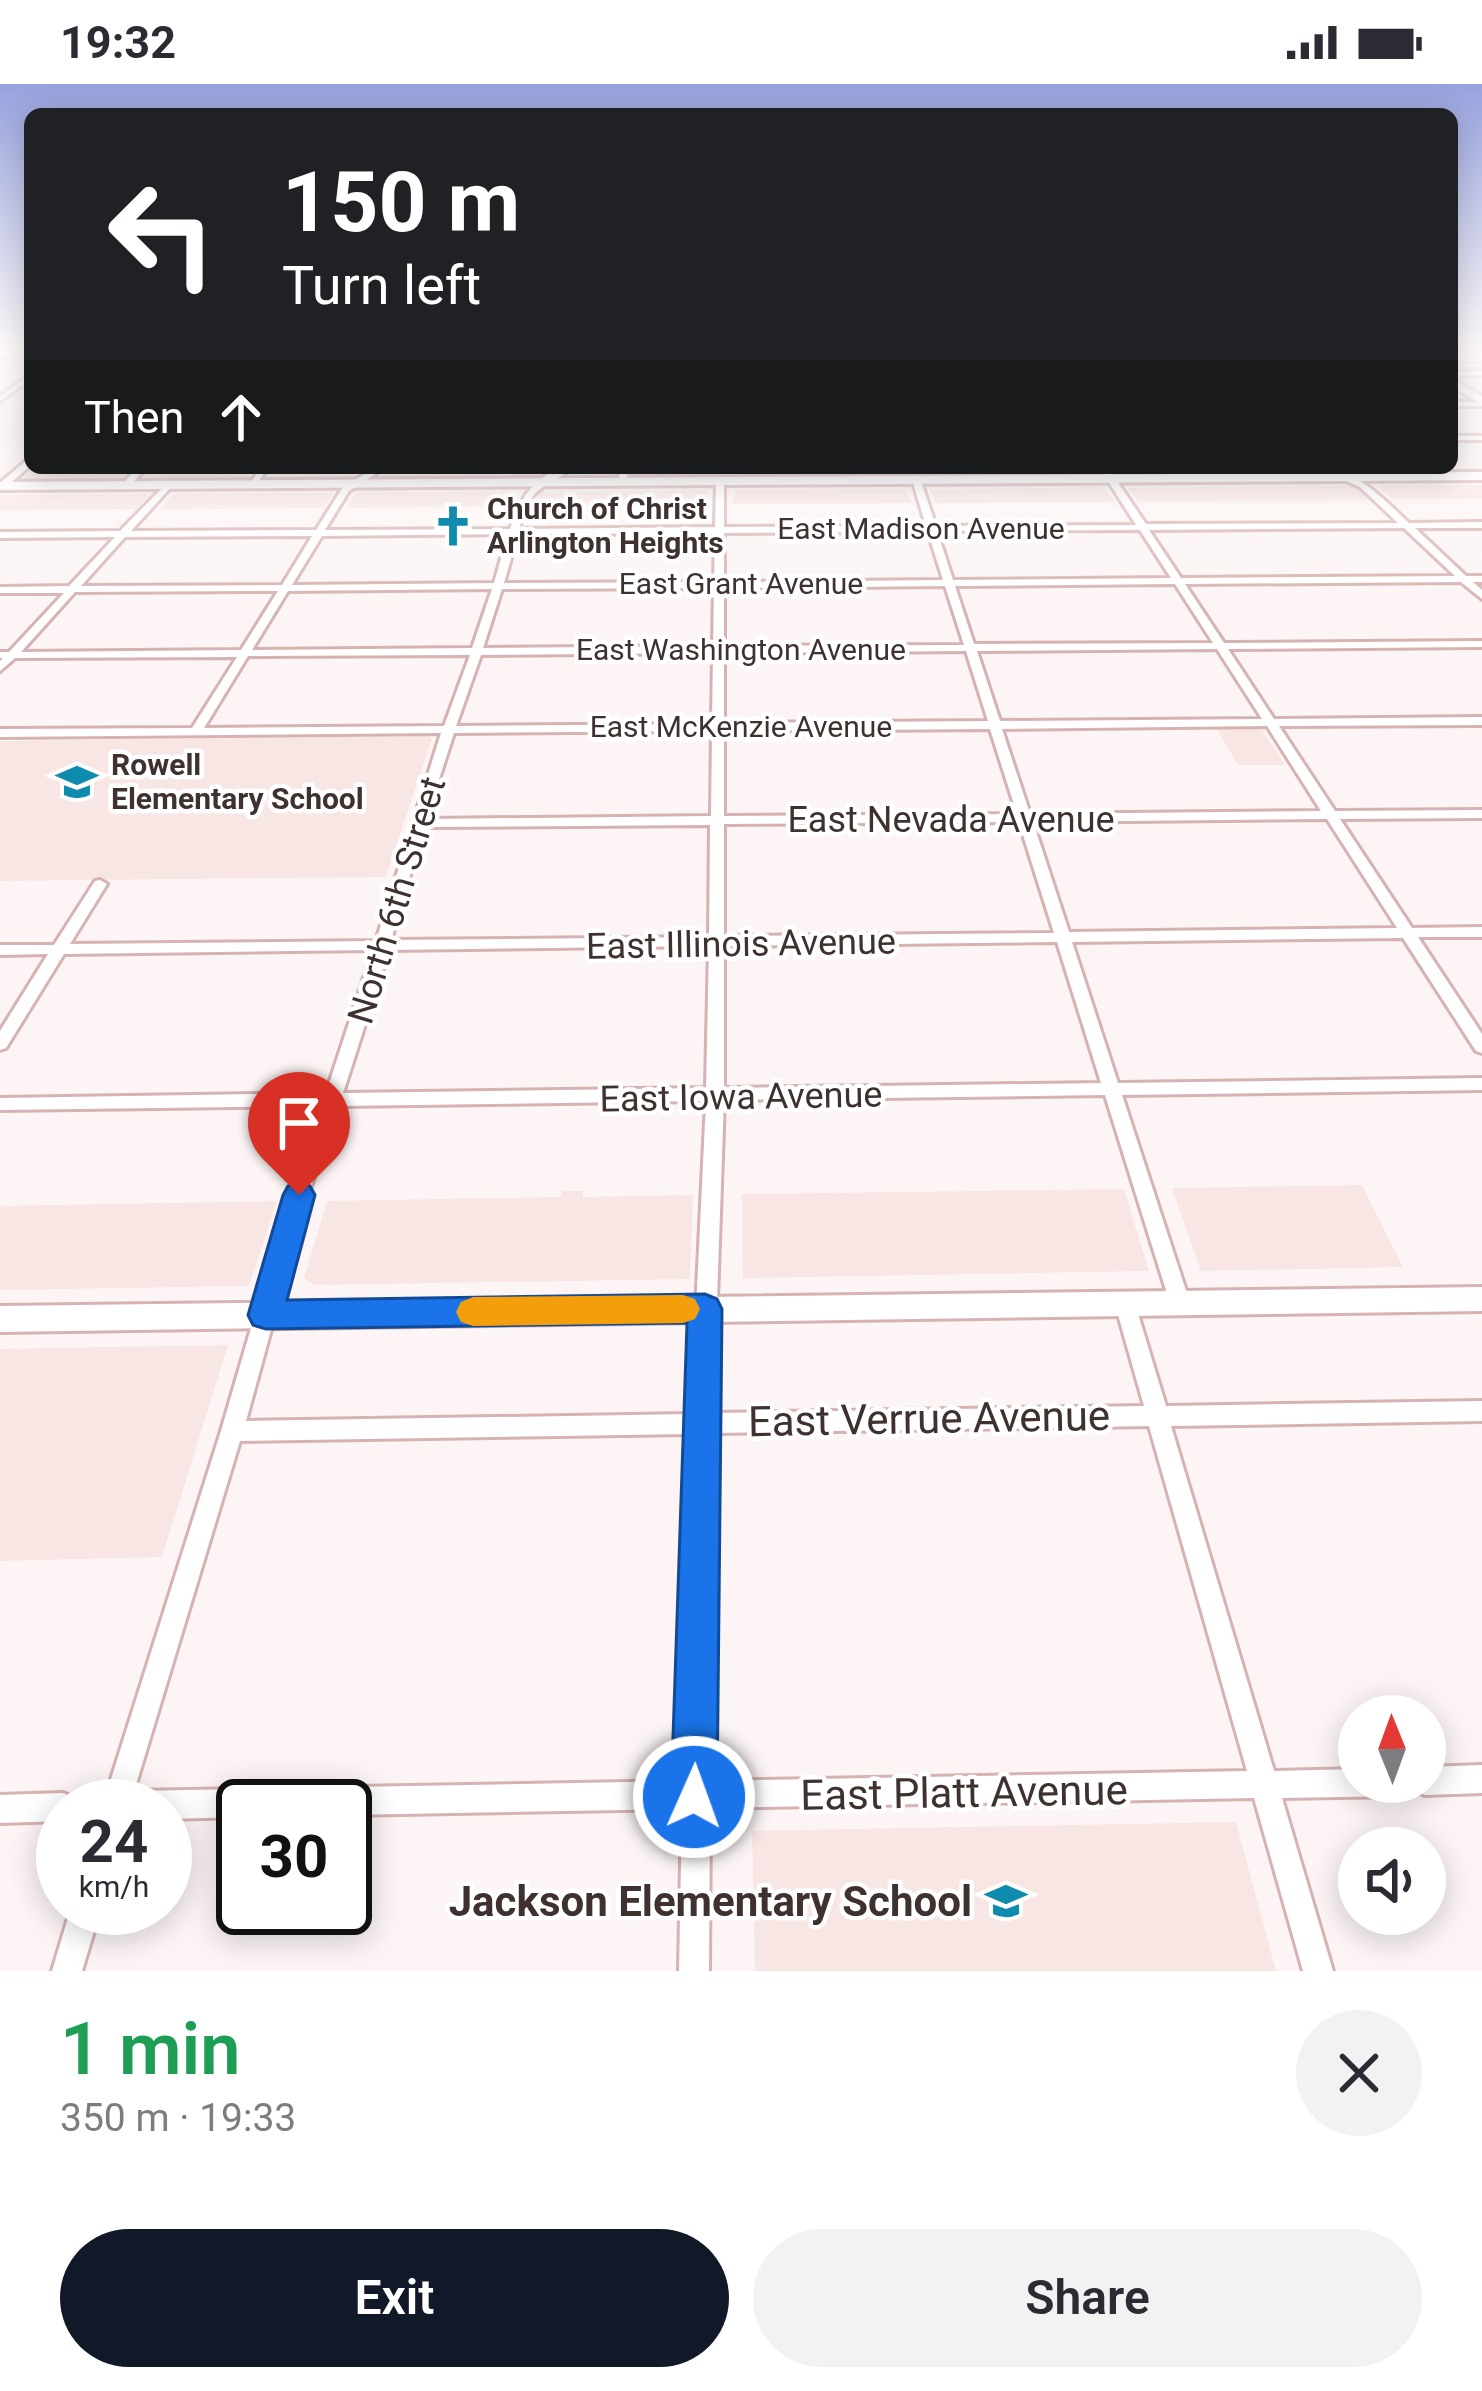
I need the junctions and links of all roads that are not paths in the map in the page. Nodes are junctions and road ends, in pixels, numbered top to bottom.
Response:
1 (24, 467) edge
2 (136, 474) edge
3 (260, 474) edge
4 (371, 474) edge
5 (558, 474) edge
6 (1332, 474) edge
7 (624, 475) edge
8 (1110, 476) edge
9 (1335, 476) junction
10 (1482, 478) edge
11 (916, 482) junction
12 (1354, 482) junction
13 (720, 483) junction
14 (252, 484) junction
15 (126, 485) junction
16 (538, 485) junction
17 (352, 486) junction
18 (1, 487) edge
19 (167, 487) junction
20 (44, 491) junction
21 (1482, 525) edge
22 (1406, 526) junction
23 (1143, 527) junction
24 (932, 529) junction
25 (722, 530) junction
26 (517, 532) junction
27 (319, 533) junction
28 (0, 535) edge
29 (123, 535) junction
30 (1465, 579) junction
31 (1482, 579) edge
32 (1180, 581) junction
33 (949, 583) junction
34 (719, 585) junction
35 (498, 586) junction
36 (285, 588) junction
37 (73, 589) junction
38 (0, 590) edge
39 (1482, 596) edge
40 (1482, 644) edge
41 (1223, 646) junction
42 (969, 648) junction
43 (718, 650) junction
44 (475, 652) junction
45 (244, 653) junction
46 (6, 655) edge
47 (0, 668) edge
48 (1482, 721) edge
49 (1273, 723) junction
50 (995, 725) junction
51 (717, 727) junction
52 (448, 729) junction
53 (196, 731) junction
54 (0, 733) edge
55 (1482, 814) edge
56 (1332, 815) junction
57 (1026, 819) junction
58 (719, 820) junction
59 (420, 823) junction
60 (100, 884) dead end
61 (1482, 932) edge
62 (1408, 933) junction
63 (1065, 938) junction
64 (717, 943) junction
65 (382, 947) junction
66 (0, 950) edge
67 (59, 950) junction
68 (0, 1044) edge
69 (1482, 1047) edge
70 (1482, 1084) edge
71 (1112, 1091) junction
72 (715, 1096) junction
73 (333, 1100) junction
74 (0, 1104) edge
75 (1482, 1299) edge
76 (1180, 1303) junction
77 (1126, 1304) junction
78 (705, 1309) junction
79 (266, 1315) junction
80 (0, 1319) edge
81 (1482, 1411) edge
82 (1158, 1414) junction
83 (702, 1421) junction
84 (232, 1431) junction
85 (124, 1779) edge
86 (1482, 1779) edge
87 (1446, 1780) edge
88 (1338, 1784) edge
89 (1263, 1786) junction
90 (694, 1797) junction
91 (192, 1805) edge
92 (36, 1808) edge
93 (0, 1809) edge
94 (78, 1935) edge
95 (67, 1971) edge
96 (694, 1971) edge
97 (1318, 1971) edge

1 - 18 street
2 - 15 street
3 - 14 street
4 - 17 street
5 - 16 street
6 - 9 street
7 - 13 main road
7 - 16 main road
8 - 9 main road
8 - 11 main road
8 - 12 main road
8 - 23 street
9 - 10 main road
9 - 12 street
10 - 12 main road
11 - 13 main road
11 - 24 street
12 - 22 street
13 - 16 main road
13 - 25 street
14 - 17 main road
14 - 19 main road
15 - 18 main road
15 - 19 main road
15 - 20 main road
16 - 17 main road
16 - 26 street, North 6th Street
17 - 19 main road
17 - 27 street
18 - 20 main road
19 - 20 main road
19 - 29 street
21 - 22 street, East Madison Avenue
22 - 23 street, East Madison Avenue
22 - 30 street
23 - 24 street, East Madison Avenue
23 - 32 street
24 - 25 street, East Madison Avenue
24 - 33 street
25 - 26 street, East Madison Avenue
25 - 34 street
26 - 27 street, East Madison Avenue
26 - 35 street, North 6th Street
27 - 29 street, East Madison Avenue
27 - 36 street
28 - 29 street, East Madison Avenue
29 - 37 street
30 - 31 street, East Grant Avenue
30 - 32 street, East Grant Avenue
30 - 39 street
32 - 33 street, East Grant Avenue
32 - 41 street
33 - 34 street, East Grant Avenue
33 - 42 street
34 - 35 street, East Grant Avenue
34 - 43 street
35 - 36 street, East Grant Avenue
35 - 44 street, North 6th Street
36 - 37 street, East Grant Avenue
36 - 45 street
37 - 38 street, East Grant Avenue
37 - 46 street
40 - 41 street, East Washington Avenue
41 - 42 street, East Washington Avenue
41 - 49 street
42 - 43 street, East Washington Avenue
42 - 50 street
43 - 44 street, East Washington Avenue
43 - 51 street
44 - 45 street, East Washington Avenue
44 - 52 street, North 6th Street
45 - 46 street, East Washington Avenue
45 - 53 street
46 - 47 street
48 - 49 street, East McKenzie Avenue
49 - 50 street, East McKenzie Avenue
49 - 56 street
50 - 51 street, East McKenzie Avenue
50 - 57 street
51 - 52 street, East McKenzie Avenue
51 - 58 street
52 - 53 street, East McKenzie Avenue
52 - 59 street, North 6th Street
53 - 54 street, East McKenzie Avenue
55 - 56 street, East Nevada Avenue
56 - 57 street, East Nevada Avenue
56 - 62 street
57 - 58 street, East Nevada Avenue
57 - 63 street
58 - 59 street, East Nevada Avenue
58 - 64 street
59 - 65 street, North 6th Street
60 - 67 street
61 - 62 street, East Illinois Avenue
62 - 63 street, East Illinois Avenue
62 - 69 street
63 - 64 street, East Illinois Avenue
63 - 71 street
64 - 65 street, East Illinois Avenue
64 - 72 street
65 - 67 street, East Illinois Avenue
65 - 73 street, North 6th Street
66 - 67 street, East Illinois Avenue
67 - 68 street
70 - 71 street, East Iowa Avenue
71 - 72 street, East Iowa Avenue
71 - 76 street
72 - 73 street, East Iowa Avenue
72 - 78 street
73 - 74 street, East Iowa Avenue
73 - 79 street, North 6th Street
75 - 76 main road
76 - 77 main road
77 - 78 main road
77 - 82 street
78 - 79 main road
78 - 83 street
79 - 80 main road
79 - 84 street, North 6th Street
81 - 82 street, East Verrue Avenue
82 - 83 street, East Verrue Avenue
82 - 89 street
83 - 84 street, East Verrue Avenue
83 - 90 street
84 - 85 street, North 6th Street
86 - 87 street
88 - 89 street, East Platt Avenue
89 - 90 street, East Platt Avenue
89 - 97 street
90 - 91 street, East Platt Avenue
90 - 96 street
92 - 93 street
94 - 95 street

